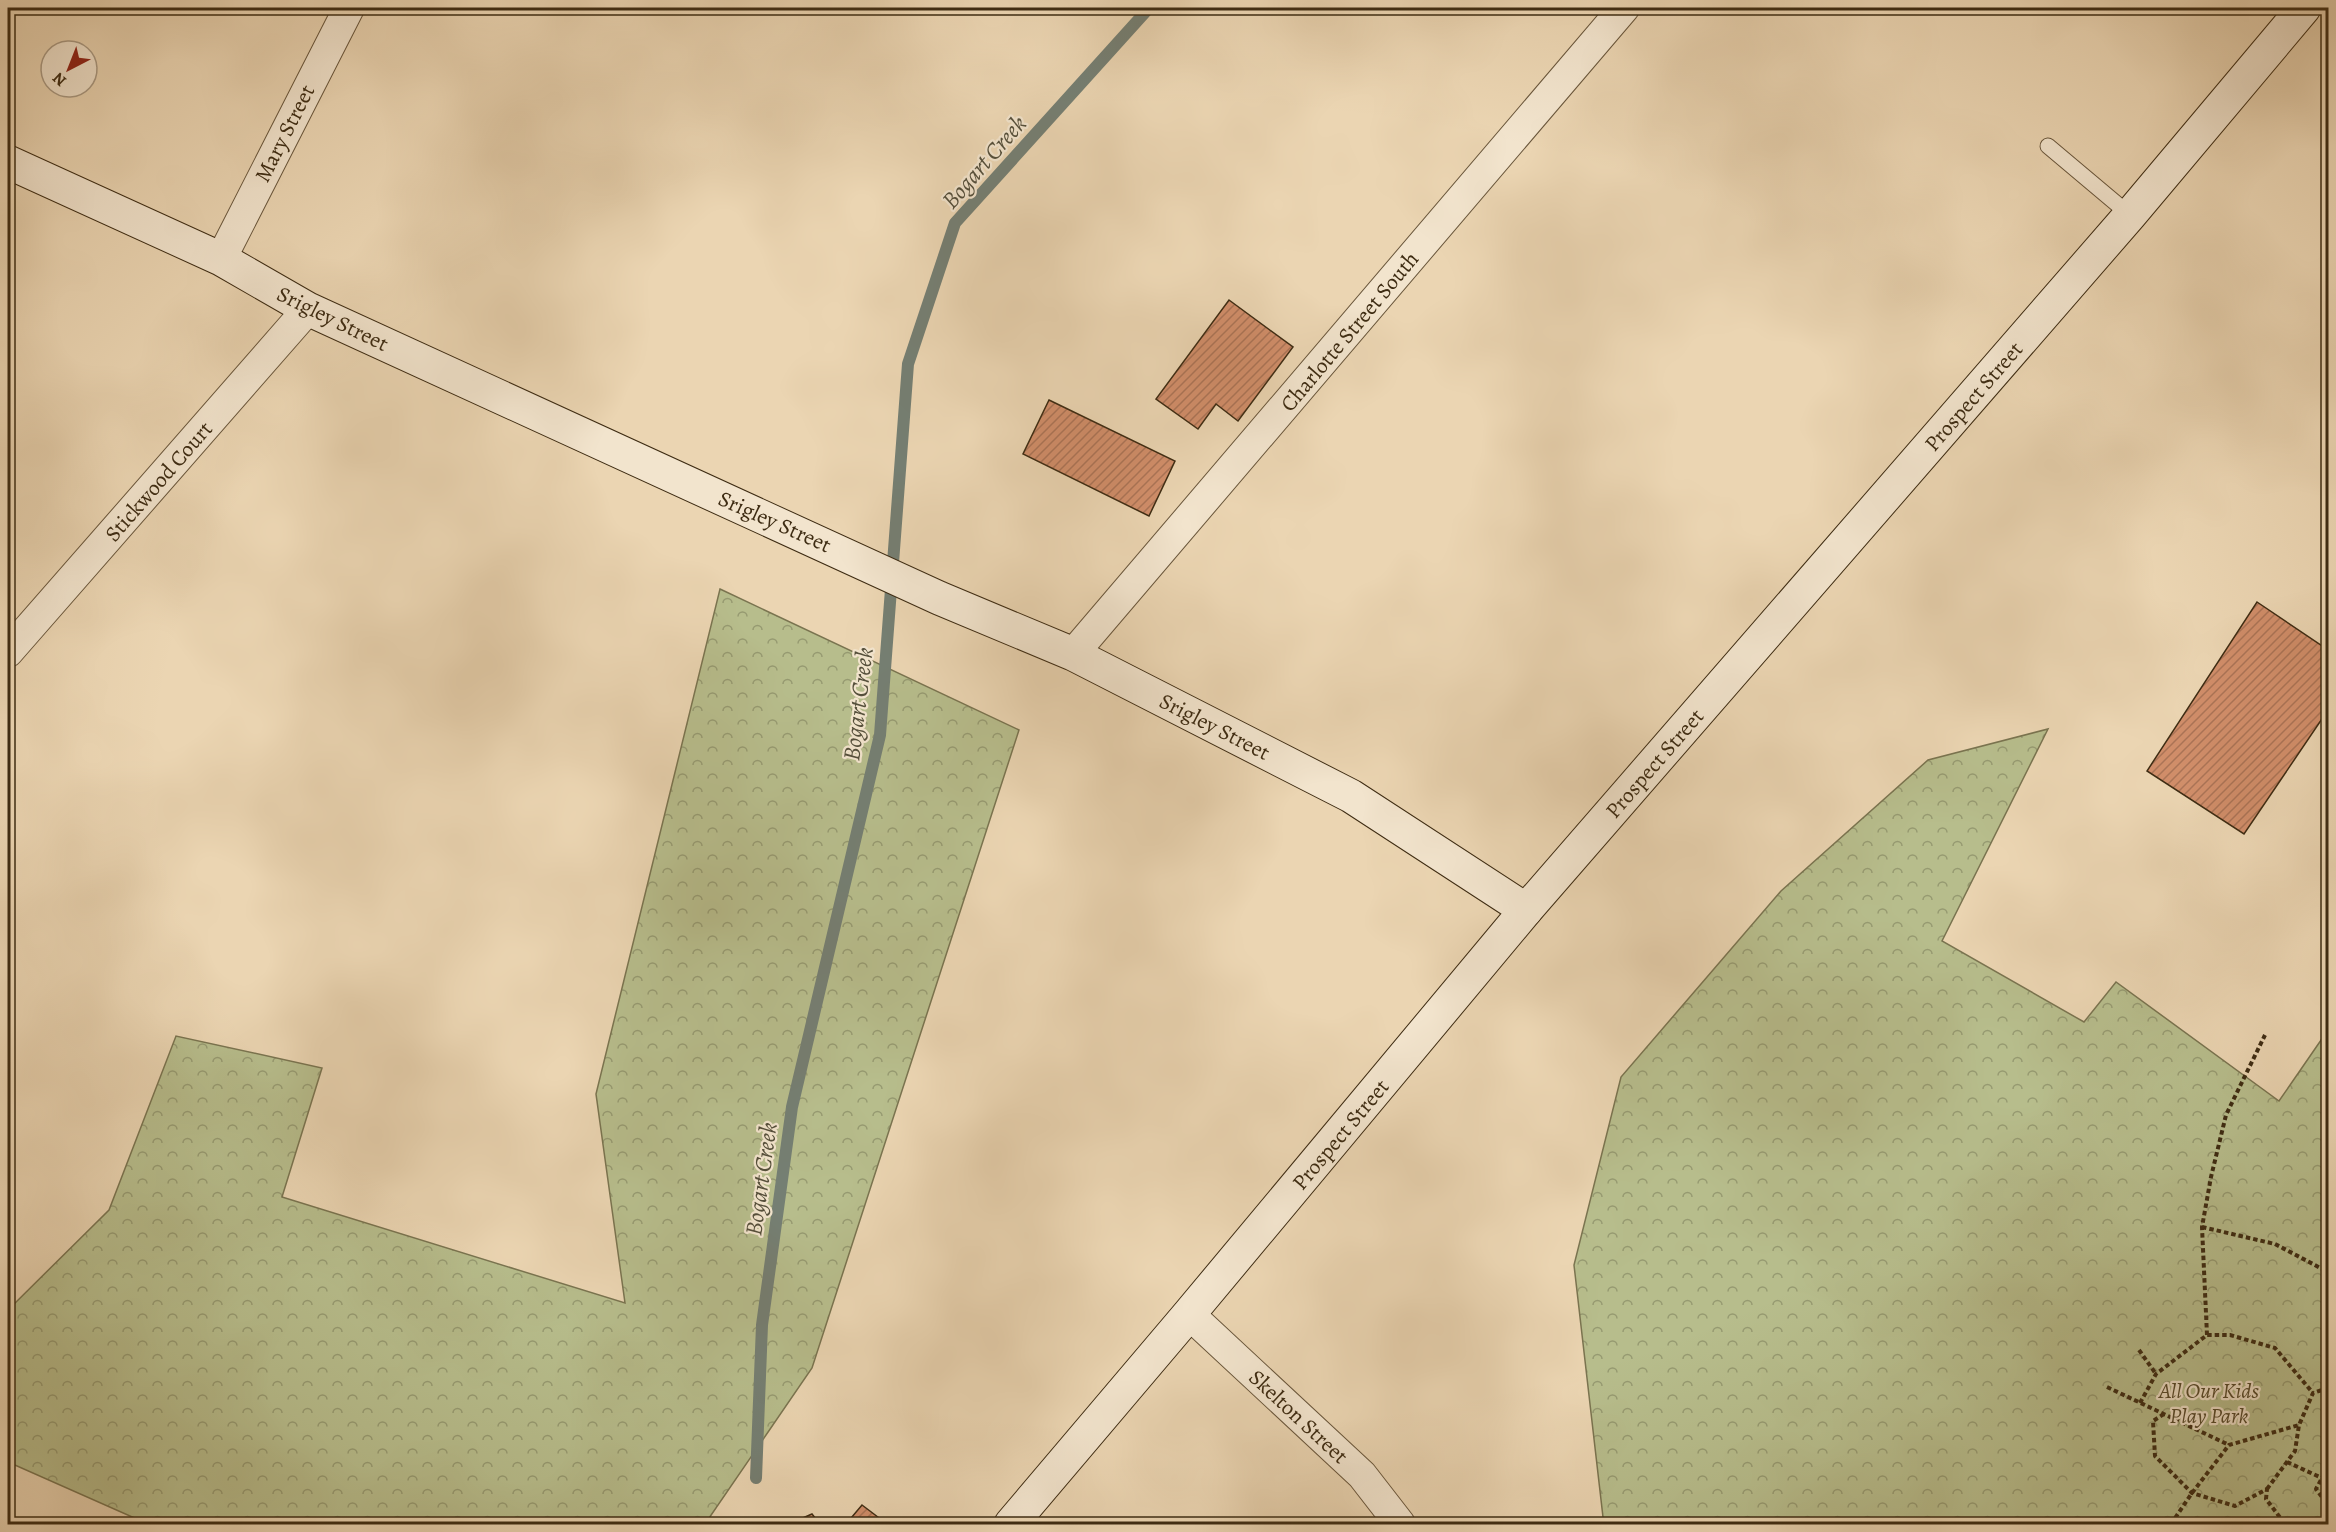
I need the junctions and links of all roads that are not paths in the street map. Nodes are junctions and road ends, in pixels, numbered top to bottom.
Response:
1 (349, 8) edge
2 (1624, 8) edge
3 (2304, 8) edge
4 (2048, 146) dead end
5 (8, 162) edge
6 (2130, 215) junction
7 (221, 259) junction
8 (308, 309) junction
9 (8, 652) edge
10 (1073, 654) junction
11 (1526, 910) junction
12 (1190, 1314) junction
13 (1011, 1524) edge
14 (1401, 1524) edge

1 - 7 street, Mary Street
2 - 10 street, Charlotte Street South
3 - 6 main road, Prospect Street
4 - 6 lane
5 - 7 main road, Srigley Street
6 - 11 main road, Prospect Street
7 - 8 main road, Srigley Street
8 - 9 street, Stickwood Court
8 - 10 main road, Srigley Street
10 - 11 main road, Srigley Street
11 - 12 main road, Prospect Street
12 - 13 main road, Prospect Street
12 - 14 street, Skelton Street

